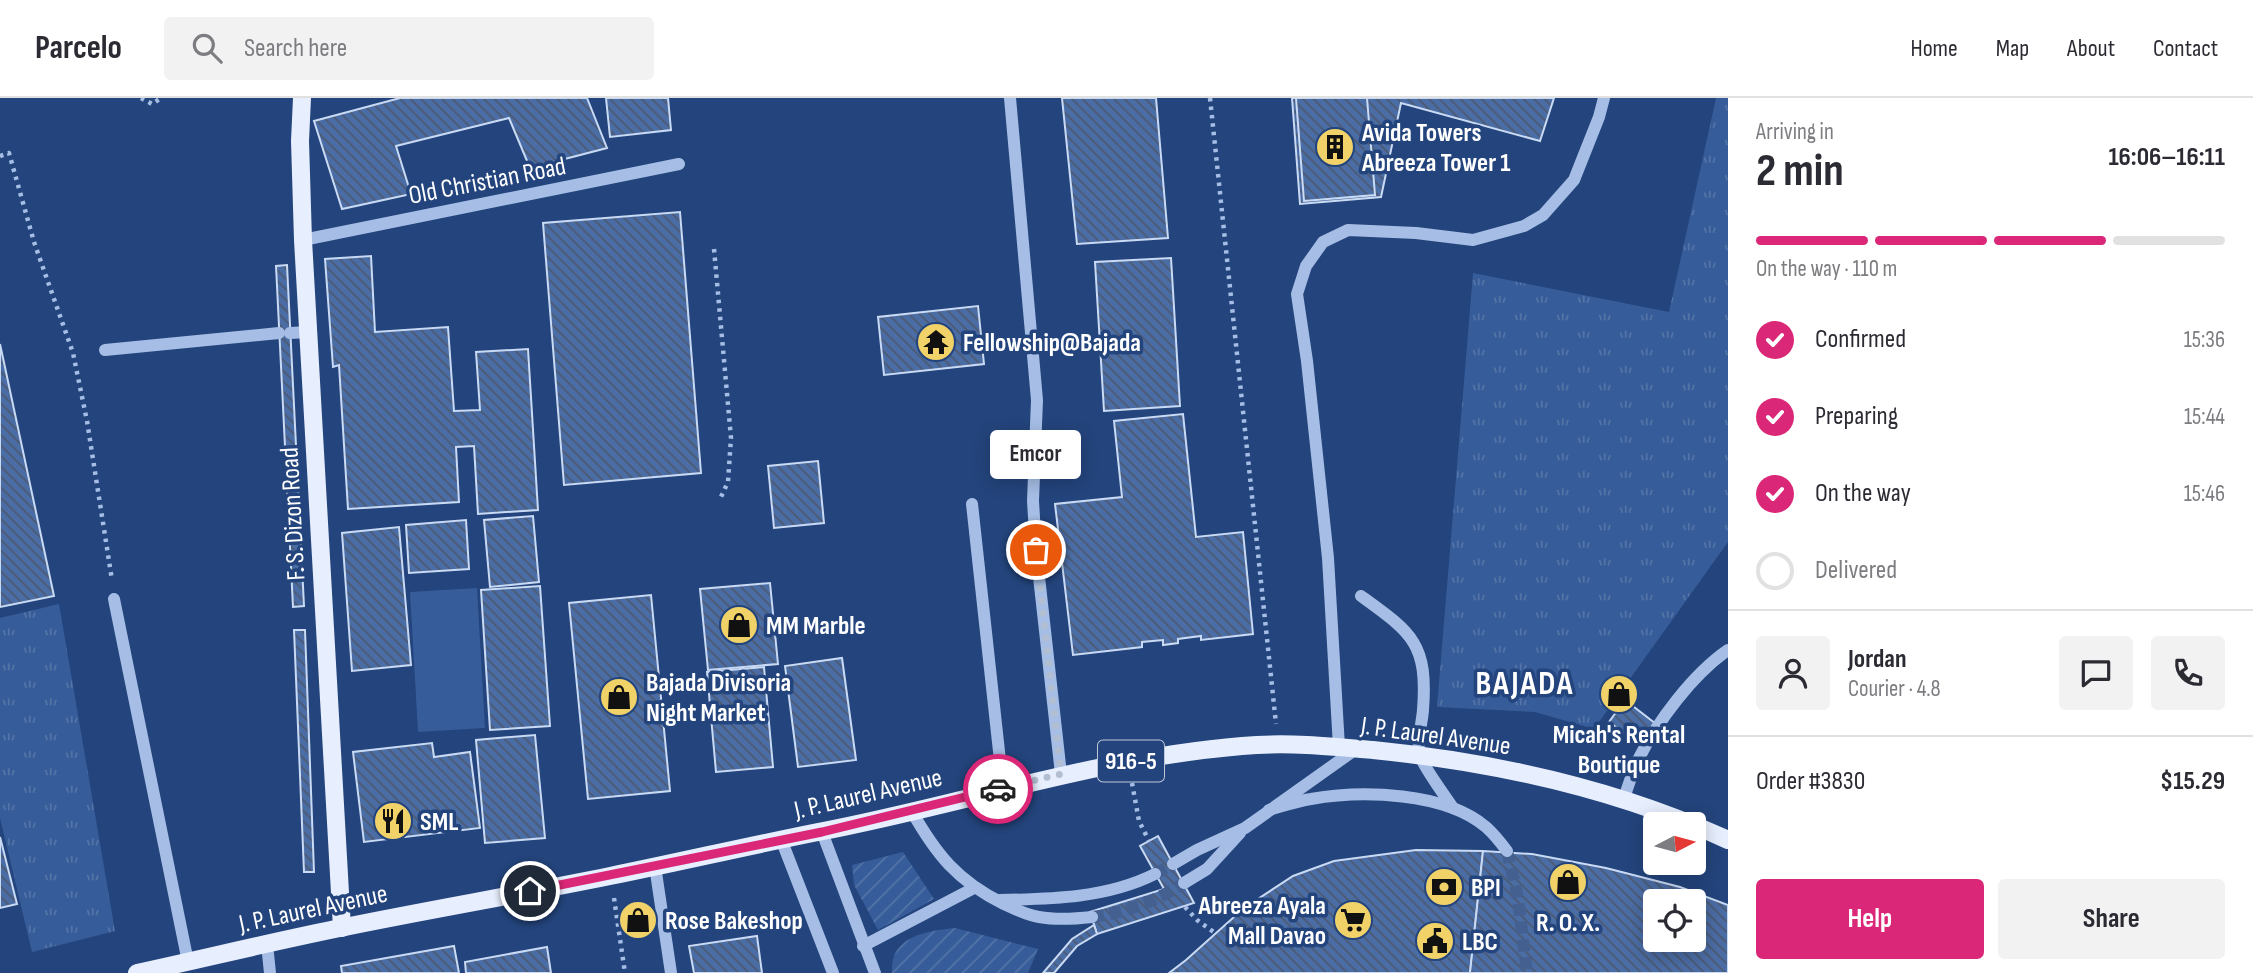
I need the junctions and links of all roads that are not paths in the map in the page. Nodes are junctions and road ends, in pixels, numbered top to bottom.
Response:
1 (302, 98) edge
2 (1010, 98) edge
3 (1604, 98) edge
4 (679, 164) dead end
5 (303, 240) junction
6 (309, 332) junction
7 (105, 350) dead end
8 (972, 504) dead end
9 (1361, 596) dead end
10 (114, 598) road end
11 (1728, 650) edge
12 (1348, 748) junction
13 (1419, 755) junction
14 (1061, 774) junction
15 (1003, 788) junction
16 (1623, 801) junction
17 (1454, 808) junction
18 (911, 810) junction
19 (1269, 810) junction
20 (1245, 828) junction
21 (822, 832) junction
22 (781, 839) junction
23 (1728, 840) edge
24 (1507, 851) tunnel mouth
25 (1173, 864) tunnel mouth
26 (655, 866) junction
27 (1155, 874) tunnel mouth
28 (1184, 883) tunnel mouth
29 (974, 888) junction
30 (996, 900) junction
31 (1092, 917) tunnel mouth
32 (342, 928) junction
33 (267, 944) junction
34 (863, 946) junction
35 (188, 962) junction
36 (137, 973) edge
37 (271, 973) edge
38 (671, 973) edge
39 (833, 973) edge
40 (875, 973) edge

1 - 5 main road, F. S. Dizon Road
2 - 14 street
3 - 12 street
4 - 5 street, Old Christian Road
5 - 6 main road, F. S. Dizon Road
6 - 7 street
6 - 32 main road, F. S. Dizon Road
8 - 15 street
9 - 13 street
10 - 35 street
11 - 16 street
12 - 13 main road, J. P. Laurel Avenue / 916-5
12 - 14 main road, J. P. Laurel Avenue / 916-5
12 - 19 street
13 - 16 main road, J. P. Laurel Avenue / 916-5
13 - 17 street
14 - 15 main road, J. P. Laurel Avenue / 916-5
15 - 18 main road, J. P. Laurel Avenue / 916-5
16 - 23 main road, J. P. Laurel Avenue / 916-5
17 - 19 street
17 - 24 street
18 - 21 main road, J. P. Laurel Avenue / 916-5
18 - 29 street
19 - 20 street
20 - 25 street
20 - 28 street
21 - 22 main road, J. P. Laurel Avenue / 916-5
21 - 34 street
22 - 26 main road, J. P. Laurel Avenue / 916-5
22 - 39 street
26 - 32 main road, J. P. Laurel Avenue / 916-5
26 - 38 street
27 - 30 street
29 - 30 street
29 - 34 street
30 - 31 street
32 - 33 main road, J. P. Laurel Avenue / 916-5
33 - 35 main road, J. P. Laurel Avenue / 916-5
33 - 37 street
34 - 40 street
35 - 36 main road, J. P. Laurel Avenue / 916-5

